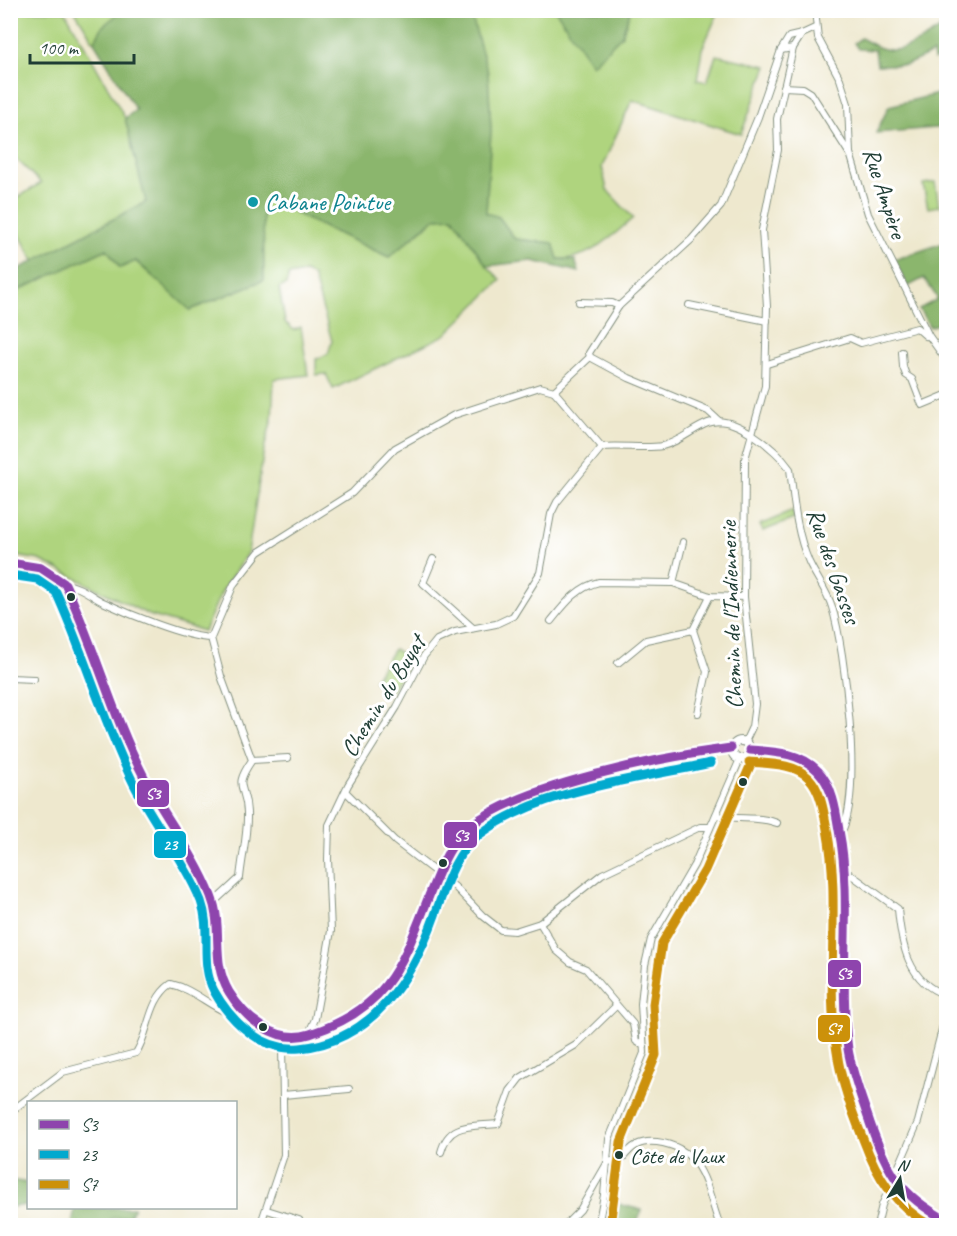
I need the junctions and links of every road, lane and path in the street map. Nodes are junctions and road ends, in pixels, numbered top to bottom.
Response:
1 (815, 10) edge
2 (815, 28) junction
3 (802, 34) junction
4 (793, 48) junction
5 (781, 50) junction
6 (784, 87) junction
7 (850, 153) junction
8 (579, 302) dead end
9 (689, 305) dead end
10 (619, 306) junction
11 (767, 321) junction
12 (928, 336) junction
13 (902, 352) dead end
14 (590, 357) junction
15 (946, 360) edge
16 (766, 364) junction
17 (554, 391) junction
18 (946, 395) edge
19 (719, 421) junction
20 (752, 434) junction
21 (602, 447) junction
22 (683, 542) dead end
23 (433, 559) dead end
24 (10, 563) edge
25 (673, 583) junction
26 (65, 584) junction
27 (710, 596) junction
28 (744, 597) junction
29 (551, 621) dead end
30 (473, 628) junction
31 (693, 630) junction
32 (211, 638) junction
33 (618, 663) dead end
34 (10, 678) edge
35 (34, 679) dead end
36 (698, 713) dead end
37 (745, 742) junction
38 (731, 748) junction
39 (750, 750) junction
40 (288, 758) dead end
41 (252, 759) junction
42 (740, 759) junction
43 (347, 793) junction
44 (716, 815) junction
45 (777, 823) dead end
46 (710, 827) junction
47 (842, 832) junction
48 (846, 871) junction
49 (437, 875) junction
50 (214, 902) junction
51 (540, 923) junction
52 (946, 995) edge
53 (616, 1006) junction
54 (946, 1014) edge
55 (251, 1018) junction
56 (308, 1035) junction
57 (284, 1038) junction
58 (644, 1046) junction
59 (349, 1089) dead end
60 (283, 1095) junction
61 (10, 1112) edge
62 (441, 1152) dead end
63 (608, 1162) junction
64 (893, 1180) junction
65 (267, 1210) junction
66 (299, 1220) dead end
67 (946, 1220) edge
68 (260, 1226) edge
69 (564, 1226) edge
70 (598, 1226) edge
71 (720, 1226) edge
72 (877, 1226) edge

1 - 2 street
2 - 3 street
2 - 7 street, Rue Ampère
3 - 4 street, Chemin de l'Indiennerie
3 - 5 street
4 - 5 street
4 - 6 street, Chemin de l'Indiennerie
5 - 10 street
6 - 7 street
6 - 11 street, Chemin de l'Indiennerie
7 - 12 street, Rue Ampère
8 - 10 street
9 - 11 street
10 - 14 street
11 - 16 street, Chemin de l'Indiennerie
12 - 15 street, Rue Ampère
12 - 16 street
13 - 18 street
14 - 17 street
14 - 19 street, Rue des Gasses
16 - 20 street, Chemin de l'Indiennerie
17 - 21 street
17 - 32 street
19 - 20 street, Rue des Gasses
19 - 21 street
20 - 28 street, Chemin de l'Indiennerie
20 - 47 street, Rue des Gasses
21 - 30 street, Chemin du Buyat
22 - 25 street
23 - 30 street
24 - 26 street
25 - 27 street
25 - 29 street
26 - 32 street
26 - 50 street
27 - 28 street
27 - 31 street
28 - 37 street, Chemin de l'Indiennerie
30 - 43 street, Chemin du Buyat
31 - 33 street
31 - 36 street
32 - 41 street
34 - 35 street
37 - 38 street
37 - 39 street
38 - 42 street
38 - 49 street
39 - 42 street
39 - 47 street
40 - 41 street
41 - 50 street
42 - 44 street
43 - 49 street
43 - 56 street, Chemin du Buyat
44 - 45 street
44 - 46 street
46 - 51 street
46 - 58 street
47 - 48 street
48 - 52 street
48 - 64 street
49 - 51 street
49 - 56 street
50 - 55 street
51 - 53 street
53 - 58 street
53 - 62 street
54 - 64 street
55 - 57 street
55 - 61 street
56 - 57 street
57 - 60 street
58 - 63 street
59 - 60 street
60 - 65 street
63 - 69 street
63 - 70 street
63 - 71 street
64 - 67 street
64 - 72 street
65 - 66 street
65 - 68 street

